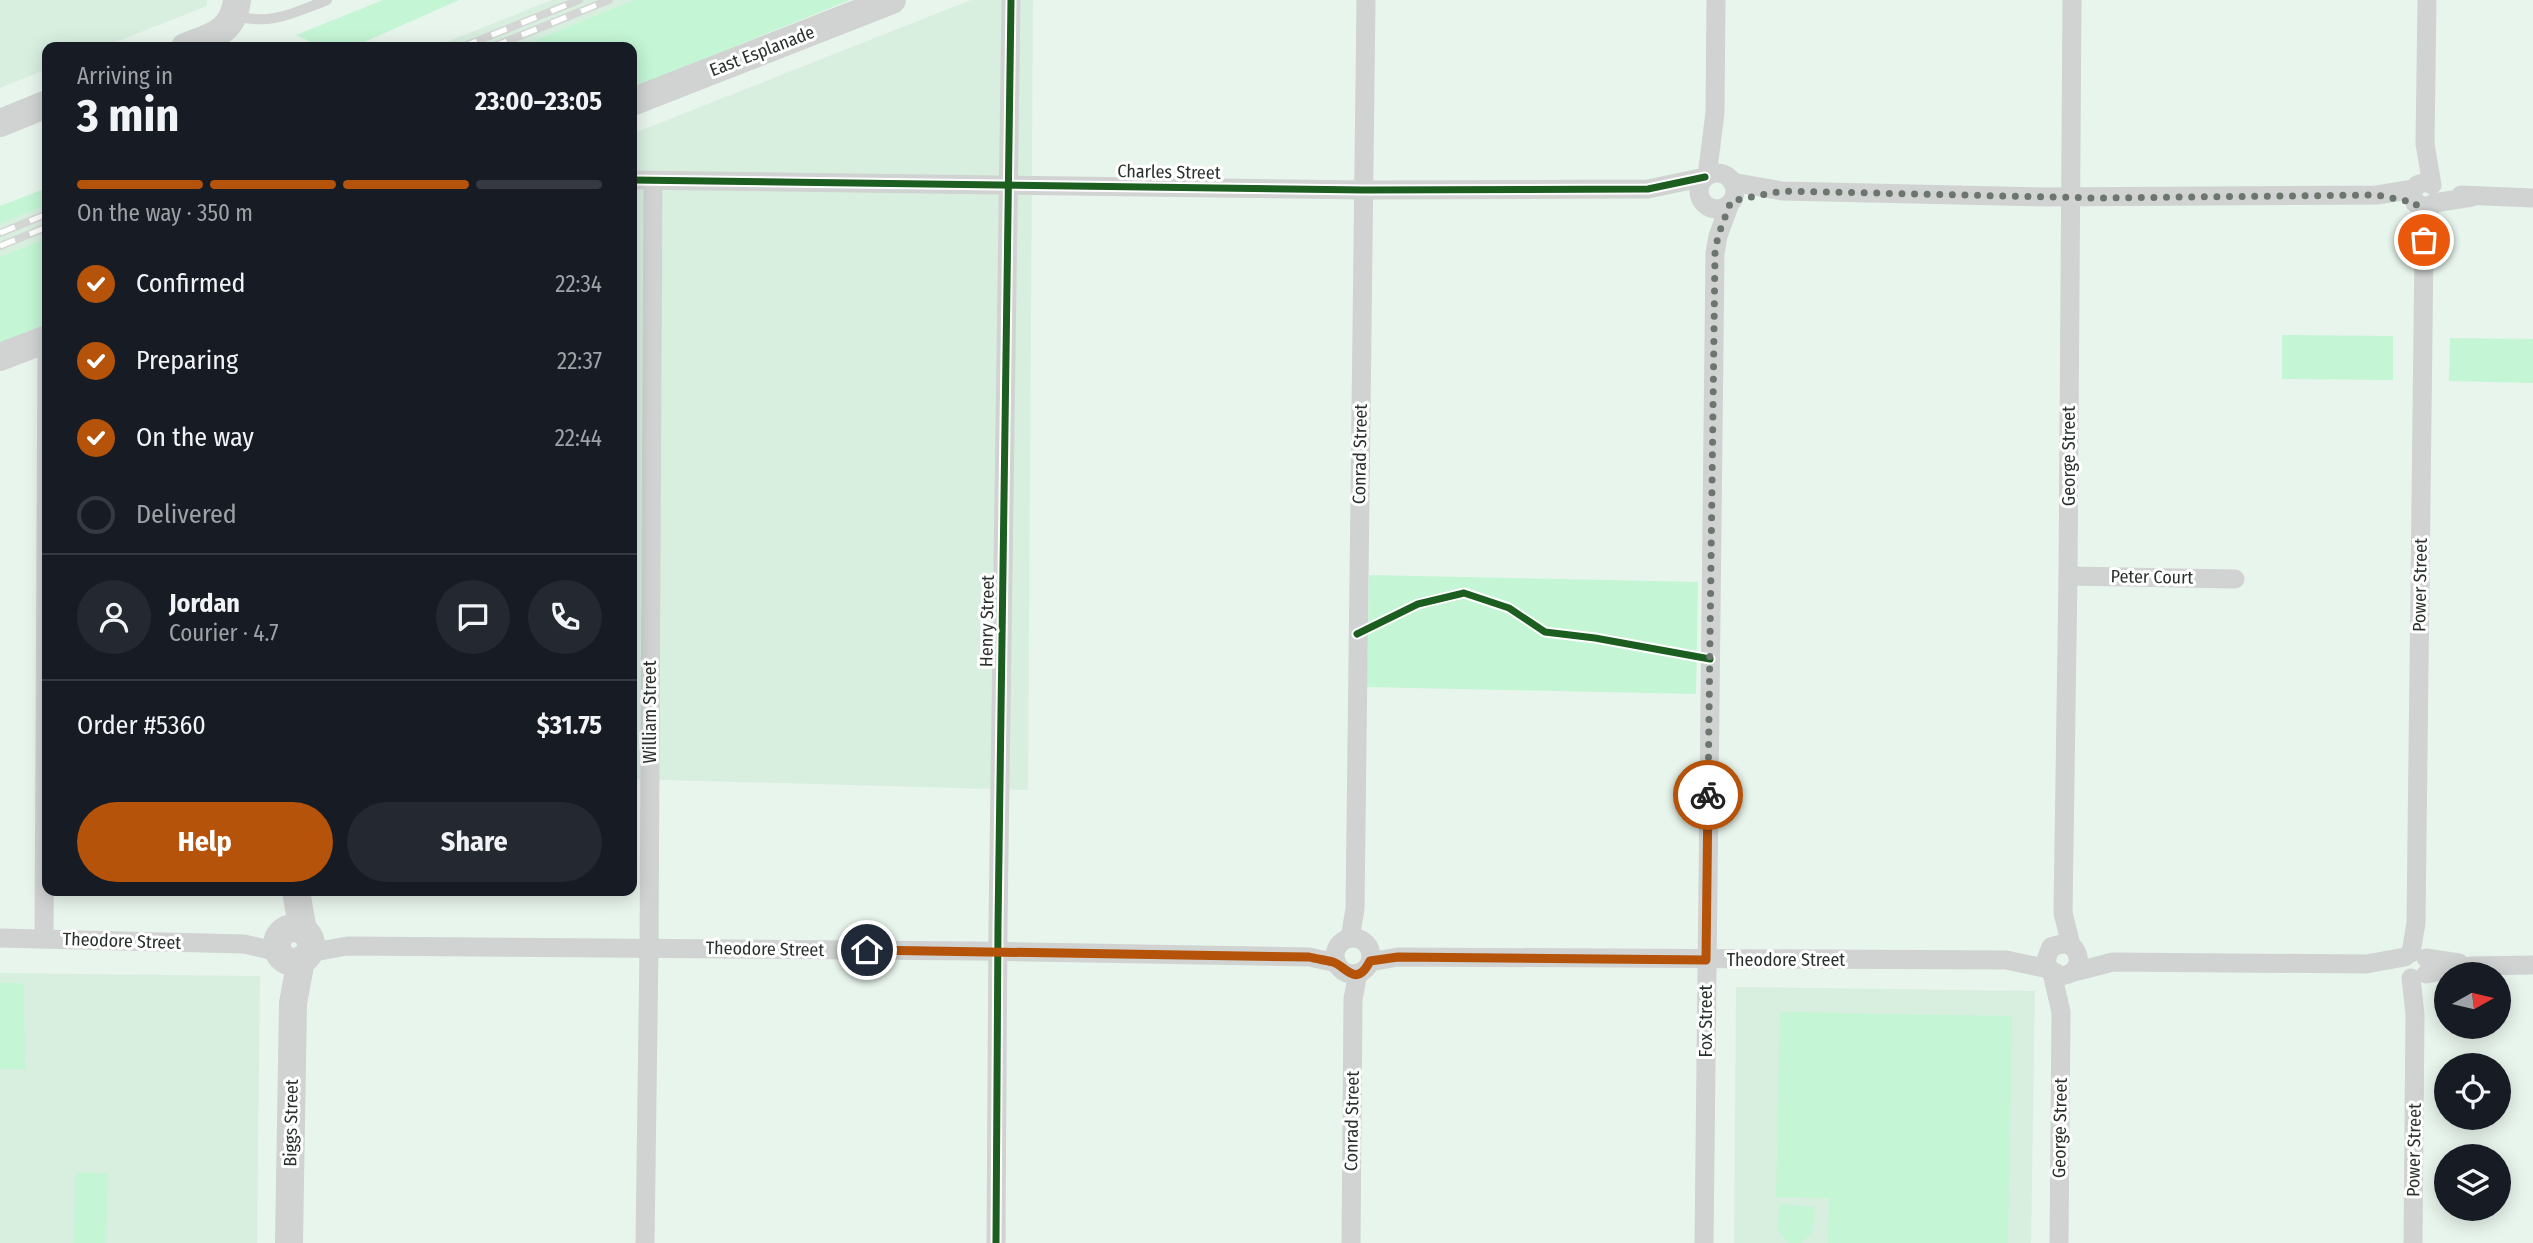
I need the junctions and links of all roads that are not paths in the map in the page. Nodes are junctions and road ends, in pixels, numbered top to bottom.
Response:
1 (327, 0) edge
2 (892, 0) edge
3 (1011, 0) edge
4 (1366, 0) edge
5 (1716, 0) edge
6 (2072, 0) edge
7 (2427, 0) edge
8 (236, 8) edge
9 (197, 42) edge
10 (1715, 94) junction
11 (637, 100) edge
12 (42, 106) edge
13 (0, 123) edge
14 (1706, 177) junction
15 (637, 180) edge
16 (653, 181) junction
17 (1010, 186) junction
18 (1648, 189) junction
19 (1364, 190) junction
20 (1730, 191) junction
21 (2424, 196) junction
22 (2070, 197) junction
23 (2533, 198) edge
24 (1703, 202) junction
25 (1715, 253) junction
26 (42, 341) edge
27 (0, 357) edge
28 (2068, 576) junction
29 (2235, 579) dead end
30 (44, 896) edge
31 (295, 896) edge
32 (0, 938) edge
33 (44, 938) junction
34 (294, 945) junction
35 (649, 947) junction
36 (998, 951) junction
37 (1354, 956) junction
38 (1706, 960) junction
39 (2062, 960) junction
40 (2533, 965) edge
41 (2416, 966) junction
42 (289, 1243) edge
43 (645, 1243) edge
44 (996, 1243) edge
45 (1351, 1243) edge
46 (1704, 1243) edge
47 (2059, 1243) edge
48 (2413, 1243) edge

1 - 8 lane
2 - 11 street, East Esplanade
3 - 17 street, Henry Street
4 - 19 street, Conrad Street
5 - 10 street
6 - 22 street, George Street
7 - 21 street, Power Street
8 - 9 street
10 - 14 street
10 - 20 street
12 - 13 street
14 - 18 street, Charles Street
14 - 20 street
14 - 24 street
15 - 16 street, Charles Street
16 - 17 street, Charles Street
16 - 35 street, William Street
17 - 19 street, Charles Street
17 - 36 street, Henry Street
18 - 19 street, Charles Street
18 - 24 street, Charles Street
19 - 37 street, Conrad Street
20 - 22 street
20 - 24 street
20 - 25 street, Fox Street
21 - 22 street
21 - 23 street
21 - 41 street, Power Street
22 - 28 street, George Street
24 - 25 street, Fox Street
25 - 38 street, Fox Street
26 - 27 street
28 - 29 street, Peter Court
28 - 39 street, George Street
30 - 33 street
31 - 34 street, Biggs Street
32 - 33 street, Theodore Street
33 - 34 street, Theodore Street
34 - 35 street, Theodore Street
34 - 42 street, Biggs Street
35 - 36 street, Theodore Street
35 - 43 street, William Street
36 - 37 street, Theodore Street
36 - 44 street, Henry Street
37 - 38 street, Theodore Street
37 - 45 street, Conrad Street
38 - 39 street, Theodore Street
38 - 46 street, Fox Street
39 - 41 street, Theodore Street
39 - 47 street, George Street
40 - 41 street, Theodore Street
41 - 48 street, Power Street

